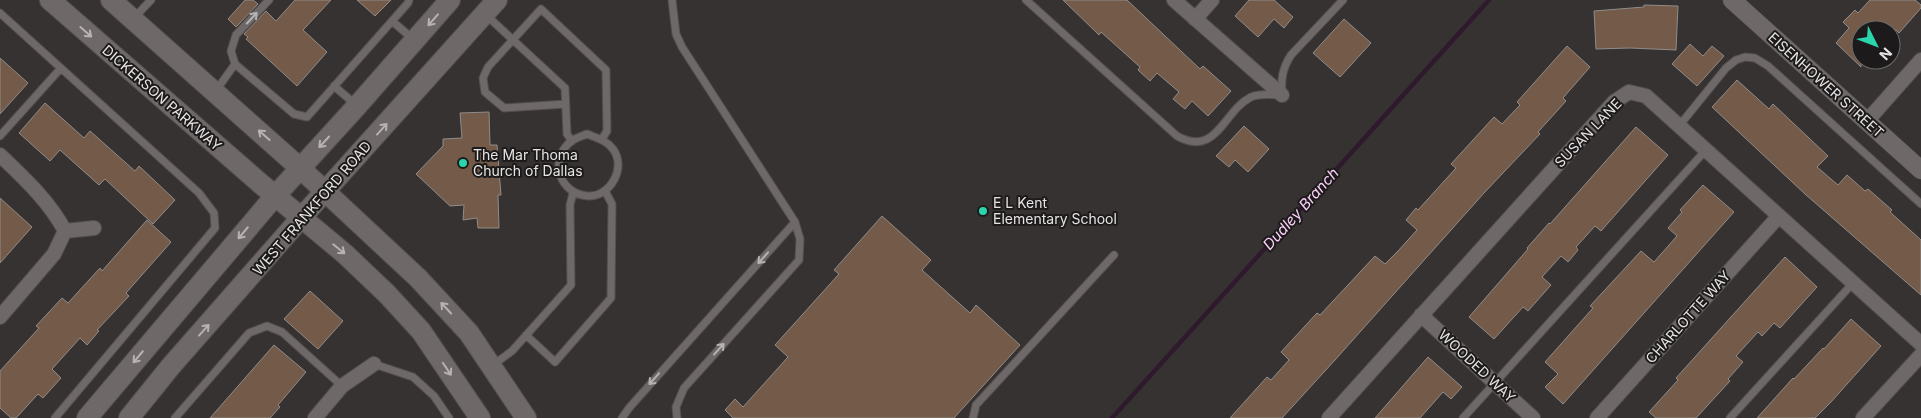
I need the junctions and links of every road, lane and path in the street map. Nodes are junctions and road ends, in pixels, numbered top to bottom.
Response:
1 (50, 0) edge
2 (111, 0) edge
3 (151, 0) edge
4 (269, 0) edge
5 (409, 0) edge
6 (450, 0) edge
7 (672, 0) edge
8 (1026, 0) edge
9 (1174, 0) edge
10 (1212, 0) edge
11 (1343, 0) edge
12 (1732, 0) edge
13 (491, 7) edge
14 (0, 13) edge
15 (1195, 19) junction
16 (133, 20) junction
17 (392, 21) junction
18 (415, 40) junction
19 (512, 40) junction
20 (1921, 60) edge
21 (235, 64) junction
22 (61, 68) junction
23 (334, 86) junction
24 (214, 92) junction
25 (1282, 95) junction
26 (566, 104) junction
27 (357, 106) junction
28 (1867, 121) junction
29 (1679, 126) junction
30 (0, 136) edge
31 (602, 140) junction
32 (572, 141) junction
33 (1706, 151) junction
34 (0, 156) edge
35 (300, 168) junction
36 (1921, 170) edge
37 (326, 191) junction
38 (605, 191) junction
39 (573, 192) junction
40 (275, 196) junction
41 (1921, 204) edge
42 (1778, 217) junction
43 (301, 218) junction
44 (795, 222) junction
45 (94, 228) dead end
46 (65, 231) junction
47 (1114, 255) dead end
48 (1853, 283) junction
49 (1421, 315) junction
50 (0, 317) edge
51 (526, 335) junction
52 (1921, 344) edge
53 (1921, 355) edge
54 (374, 364) joint
55 (490, 366) junction
56 (1494, 383) junction
57 (342, 386) junction
58 (55, 418) edge
59 (87, 418) edge
60 (129, 418) edge
61 (175, 418) edge
62 (315, 418) edge
63 (448, 418) edge
64 (480, 418) edge
65 (526, 418) edge
66 (622, 418) edge
67 (677, 418) edge
68 (973, 418) edge
69 (1328, 418) edge
70 (1462, 418) edge
71 (1533, 418) edge
72 (1597, 418) edge
73 (1730, 418) edge
74 (1864, 418) edge

1 -> 40 main road, DICKERSON PARKWAY
2 - 16 main road
3 - 16 lane
21 -> 4 lane
5 - 17 lane
6 -> 18 main road
7 - 44 lane
8 - 25 lane
9 - 15 street
10 - 15 street
11 - 25 lane
12 - 28 street, EISENHOWER STREET
13 - 19 lane
37 -> 13 main road, WEST FRANKFORD ROAD
14 - 22 lane
15 - 25 street
16 - 24 main road
17 - 18 lane
17 - 23 lane
18 - 27 main road
19 - 26 lane
19 - 26 lane
19 - 31 lane
20 - 28 street
21 - 23 lane
21 - 24 lane
22 - 30 lane
22 - 58 lane
23 - 27 lane
35 -> 24 main road
26 - 32 lane
27 -> 35 main road
28 - 36 street, EISENHOWER STREET
29 - 33 street, SUSAN LANE
29 - 41 lane
29 - 49 street, SUSAN LANE
31 - 32 lane
31 - 38 lane
32 - 39 lane
33 - 42 street, SUSAN LANE
33 - 56 lane
34 - 46 street
35 - 37 main road
35 - 40 main road
37 - 43 main road, WEST FRANKFORD ROAD
55 -> 37 main road
38 - 39 lane
38 - 51 lane
39 - 51 lane
40 - 43 main road, DICKERSON PARKWAY
40 -> 59 main road
42 - 48 street, SUSAN LANE
42 - 72 street, CHARLOTTE WAY
60 -> 43 main road, WEST FRANKFORD ROAD
43 -> 64 main road, DICKERSON PARKWAY
44 -> 66 lane
67 -> 44 lane
45 - 46 street
46 - 50 street
47 - 68 lane
48 - 52 street, SUSAN LANE
48 - 73 lane
49 - 56 street, WOODED WAY
49 - 69 street, SUSAN LANE
51 - 55 lane
53 - 74 street
54 - 57 street
54 - 63 lane
55 - 65 main road
56 - 70 lane
56 - 71 street, WOODED WAY
57 - 61 lane
57 - 62 street

